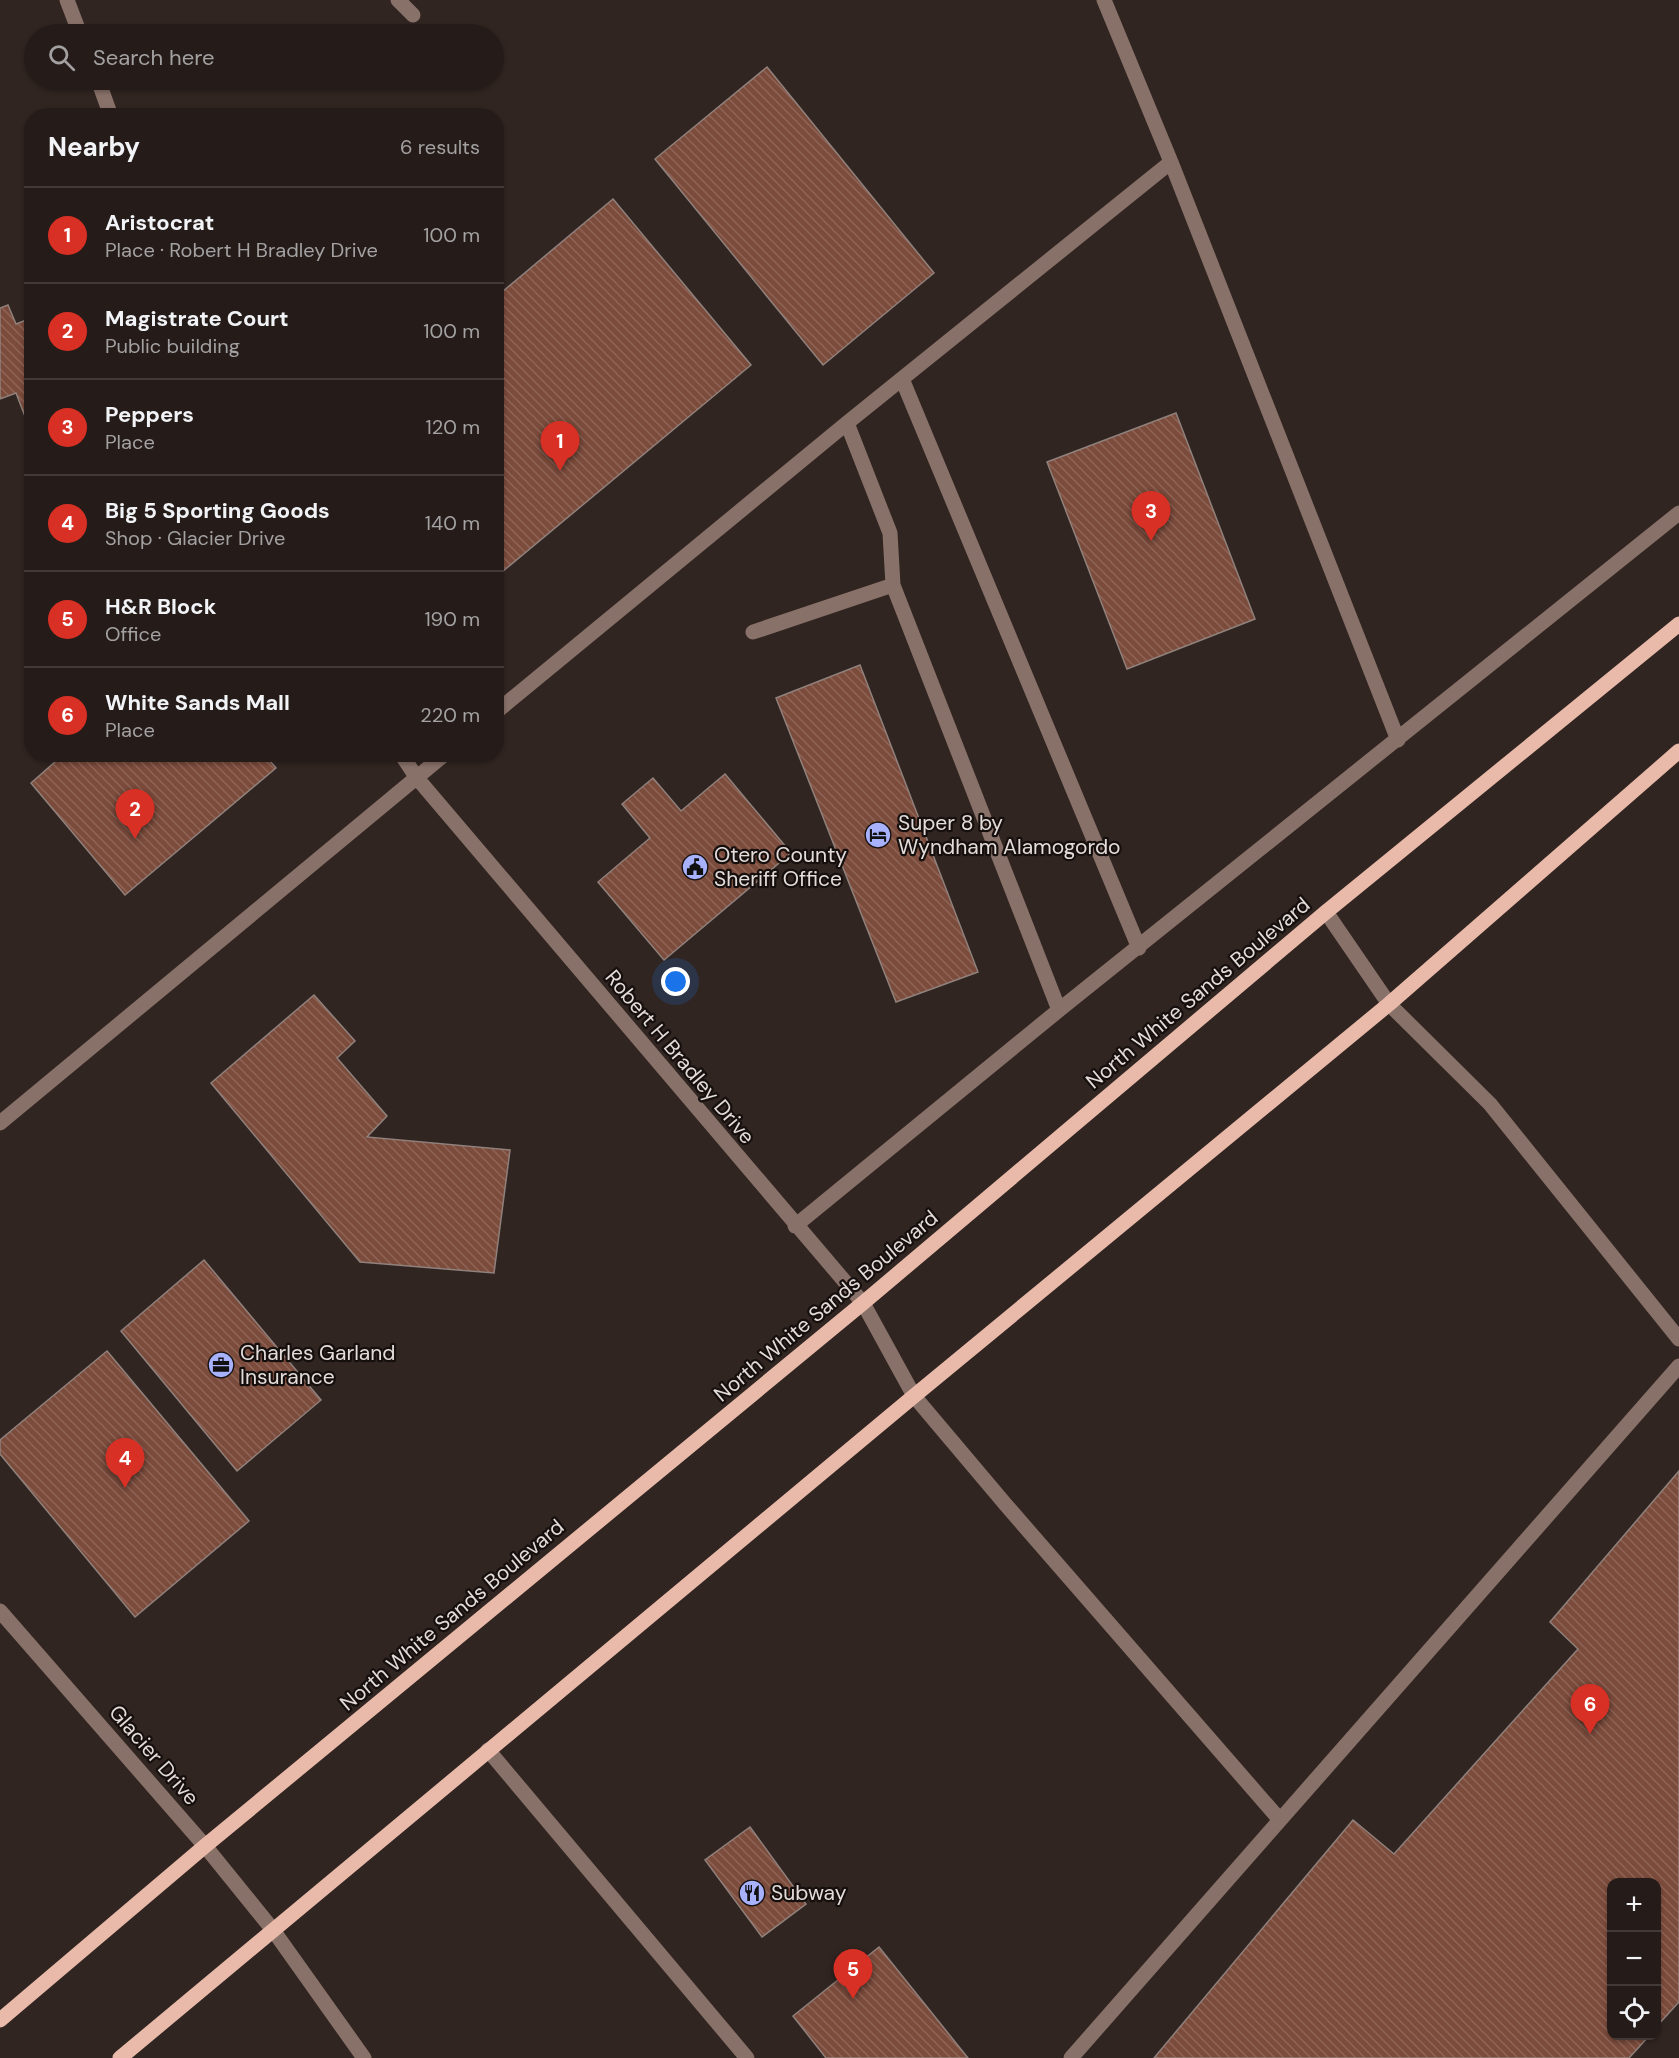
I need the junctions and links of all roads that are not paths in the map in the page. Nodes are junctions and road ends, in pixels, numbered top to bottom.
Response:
1 (67, 0) edge
2 (398, 0) edge
3 (1104, 0) edge
4 (413, 15) dead end
5 (76, 24) edge
6 (102, 90) edge
7 (108, 108) edge
8 (1171, 162) junction
9 (902, 379) junction
10 (847, 423) junction
11 (1679, 513) edge
12 (893, 585) junction
13 (1679, 624) edge
14 (753, 632) dead end
15 (504, 705) edge
16 (1398, 740) junction
17 (1679, 751) edge
18 (406, 762) edge
19 (436, 762) edge
20 (417, 778) junction
21 (1326, 912) junction
22 (1139, 948) junction
23 (1389, 1004) junction
24 (1059, 1010) junction
25 (0, 1124) edge
26 (795, 1226) junction
27 (863, 1303) junction
28 (1679, 1339) edge
29 (1679, 1366) edge
30 (914, 1396) junction
31 (0, 1611) edge
32 (488, 1750) junction
33 (1280, 1820) junction
34 (205, 1846) junction
35 (273, 1930) junction
36 (0, 2020) edge
37 (120, 2058) edge
38 (364, 2058) edge
39 (747, 2058) edge
40 (1071, 2058) edge

1 - 5 street
2 - 4 street
3 - 8 street
6 - 7 street
8 - 9 street
8 - 16 street
9 - 10 street
9 - 22 street
10 - 12 street
10 - 15 street
11 - 16 street
12 - 14 street
12 - 24 street
13 - 21 main road, North White Sands Boulevard
16 - 22 street
17 - 23 main road
18 - 20 street, Robert H Bradley Drive
19 - 20 street
20 - 25 street
20 - 26 street, Robert H Bradley Drive
21 - 23 street
21 - 27 main road, North White Sands Boulevard
22 - 24 street
23 - 28 street
23 - 30 main road
24 - 26 street
26 - 27 street, Robert H Bradley Drive
27 - 30 street, Robert H Bradley Drive
27 - 34 main road, North White Sands Boulevard
29 - 33 street
30 - 32 main road
30 - 33 street, Robert H Bradley Drive
31 - 34 street, Glacier Drive
32 - 35 main road
32 - 39 street
33 - 40 street
34 - 35 street, Glacier Drive
34 - 36 main road, North White Sands Boulevard
35 - 37 main road
35 - 38 street, Glacier Drive

